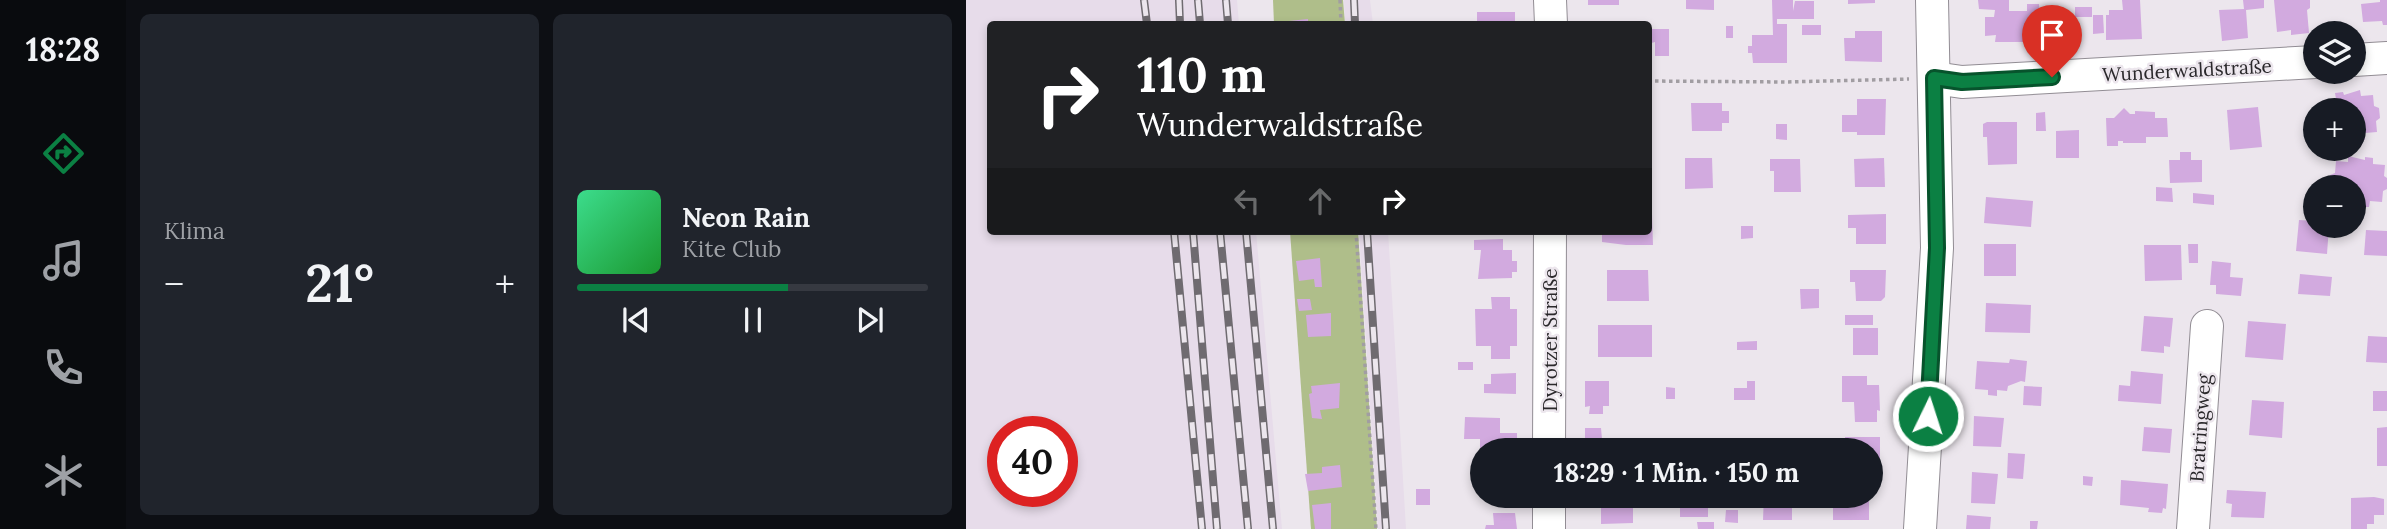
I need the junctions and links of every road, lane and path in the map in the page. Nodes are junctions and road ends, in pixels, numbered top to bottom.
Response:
1 (1340, 0) edge
2 (1550, 0) edge
3 (1932, 0) edge
4 (1341, 21) edge
5 (1551, 21) edge
6 (2387, 58) edge
7 (2366, 59) edge
8 (2303, 63) edge
9 (1934, 78) junction
10 (1652, 81) edge
11 (1356, 235) edge
12 (1550, 235) edge
13 (2207, 327) dead end
14 (1549, 438) edge
15 (1549, 508) edge
16 (1376, 529) edge
17 (1549, 529) edge
18 (1920, 529) edge
19 (2193, 529) edge

1 - 4 path
2 - 5 street
3 - 9 street
6 - 7 street
8 - 9 street, Wunderwaldstraße
9 - 10 path
9 - 18 street
11 - 16 path
12 - 14 street, Dyrotzer Straße
13 - 19 street, Bratringweg
15 - 17 street

